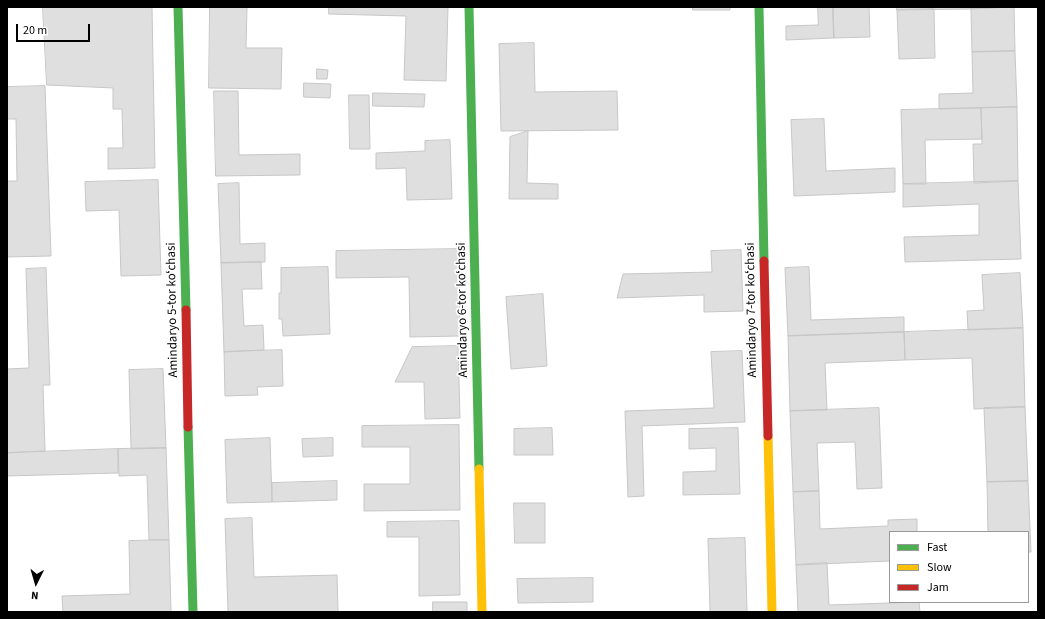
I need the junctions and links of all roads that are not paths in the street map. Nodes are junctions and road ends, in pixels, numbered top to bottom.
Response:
1 (178, 7) edge
2 (469, 7) edge
3 (759, 7) edge
4 (193, 612) edge
5 (482, 612) edge
6 (772, 612) edge

1 - 4 street, Amindaryo 5-tor koʻchasi
2 - 5 street, Amindaryo 6-tor koʻchasi
3 - 6 street, Amindaryo 7-tor koʻchasi

